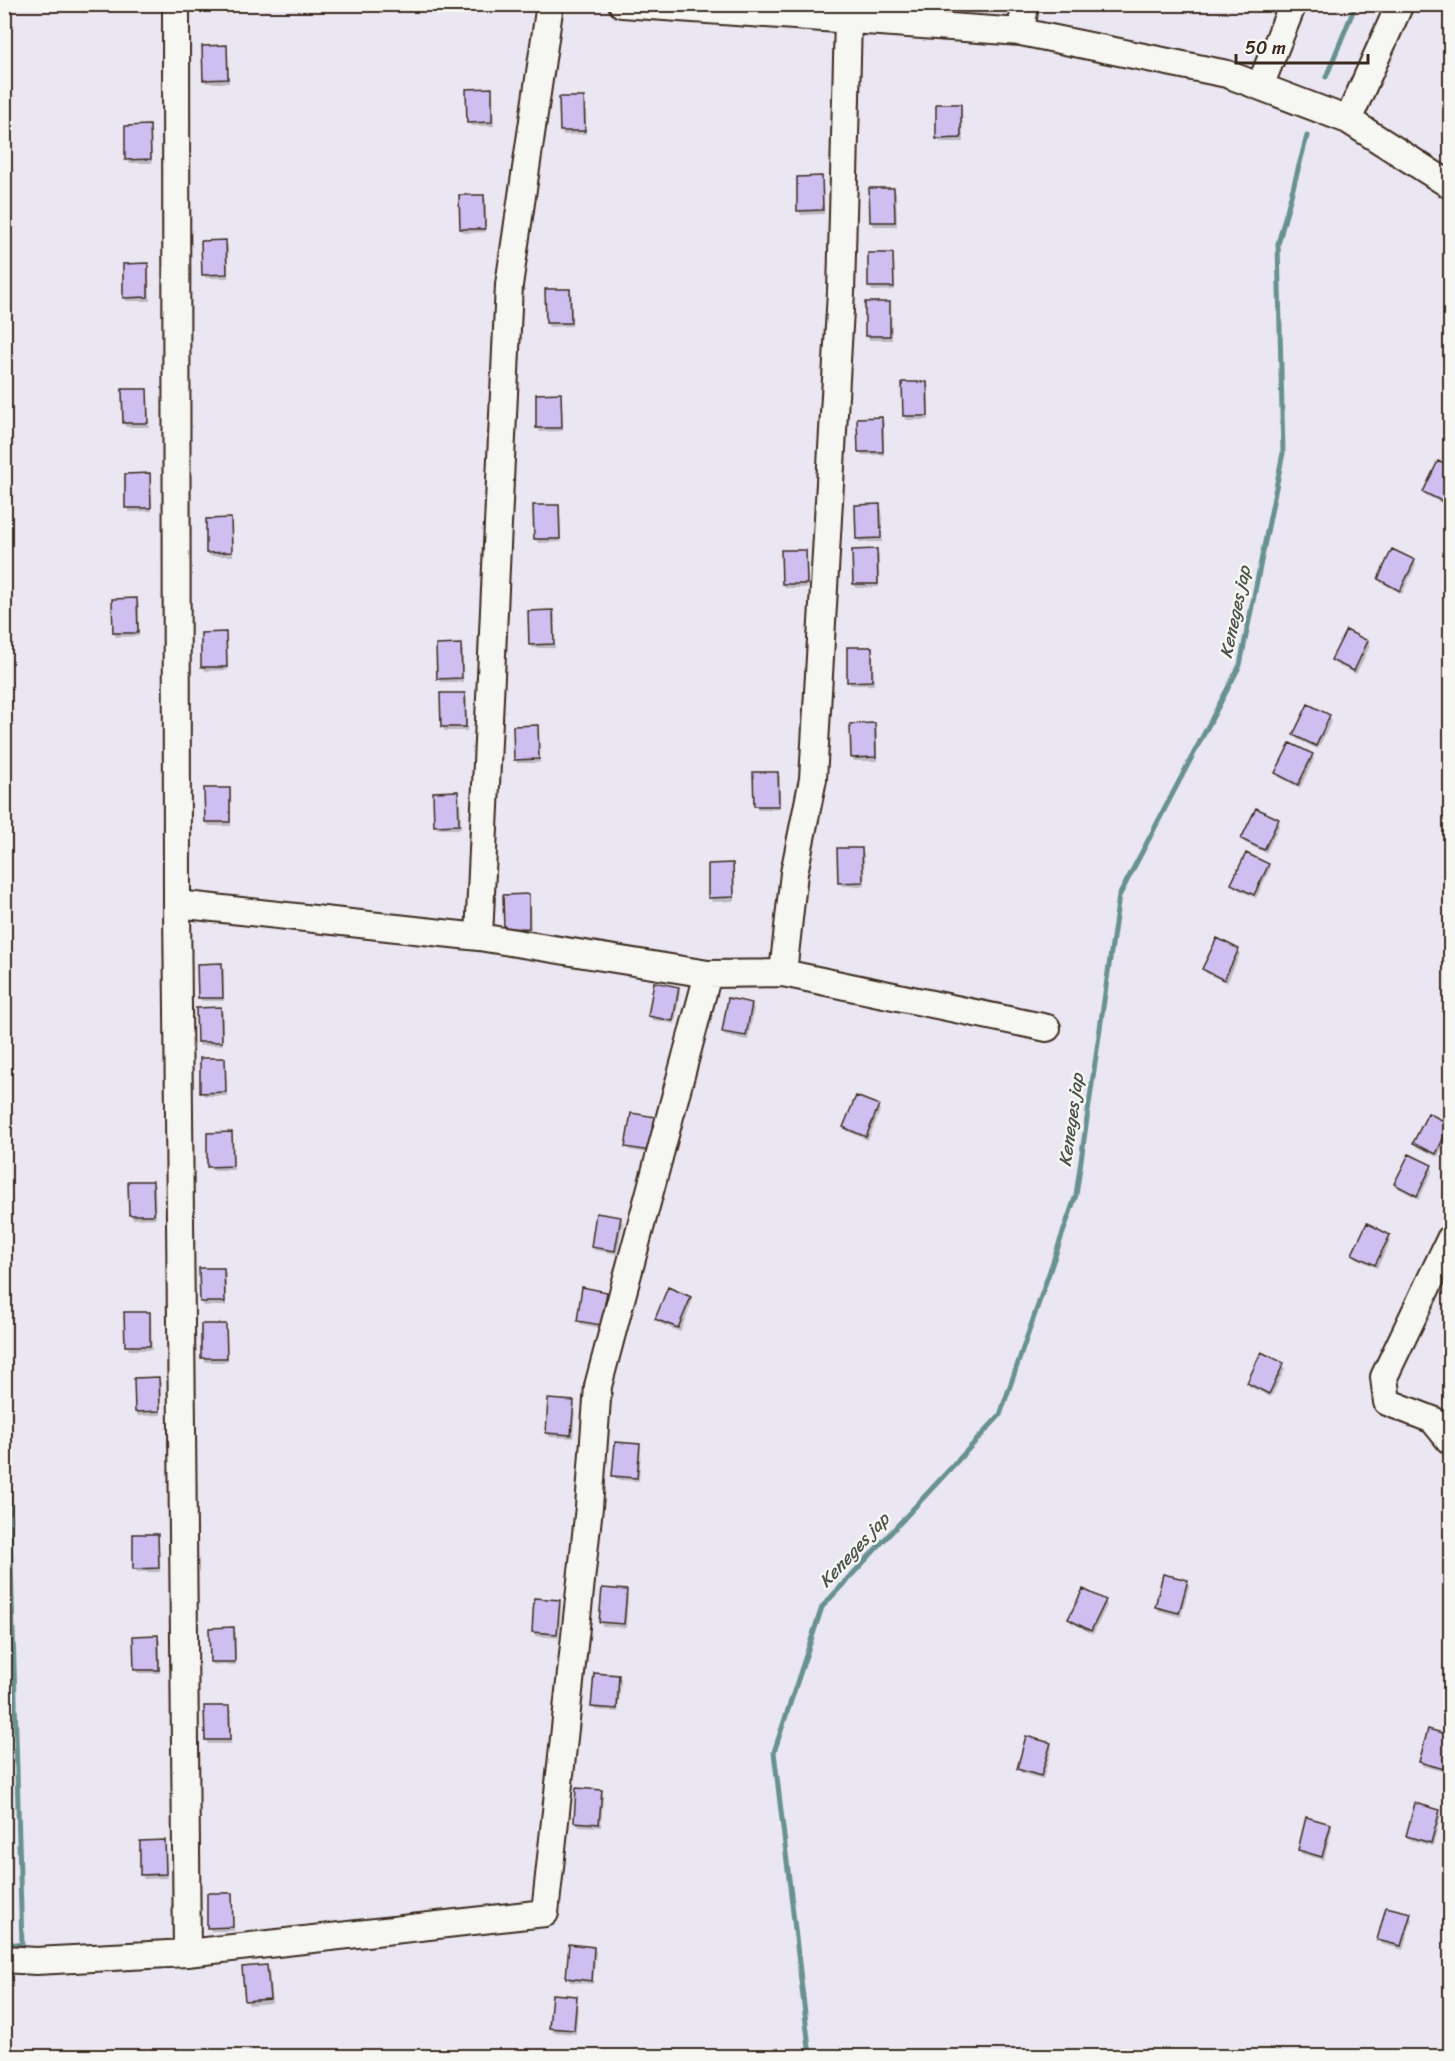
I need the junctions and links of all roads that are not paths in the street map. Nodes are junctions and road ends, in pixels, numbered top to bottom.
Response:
1 (176, 4) edge
2 (550, 4) edge
3 (622, 4) edge
4 (1025, 4) edge
5 (1293, 4) edge
6 (1400, 4) edge
7 (661, 6) edge
8 (848, 20) junction
9 (1021, 33) junction
10 (1260, 86) junction
11 (1348, 120) junction
12 (1450, 185) edge
13 (177, 904) junction
14 (479, 937) junction
15 (783, 973) junction
16 (708, 974) junction
17 (1047, 1028) dead end
18 (1450, 1239) edge
19 (1450, 1441) edge
20 (187, 1953) junction
21 (4, 1959) edge

1 - 13 street
2 - 14 street
3 - 7 street
4 - 9 street
5 - 10 street
6 - 11 street
7 - 8 street
8 - 9 street
8 - 15 street
9 - 10 street
10 - 11 street
11 - 12 street
13 - 14 street
13 - 20 street
14 - 16 street
15 - 16 street
15 - 17 street
16 - 20 street
18 - 19 street
20 - 21 street

